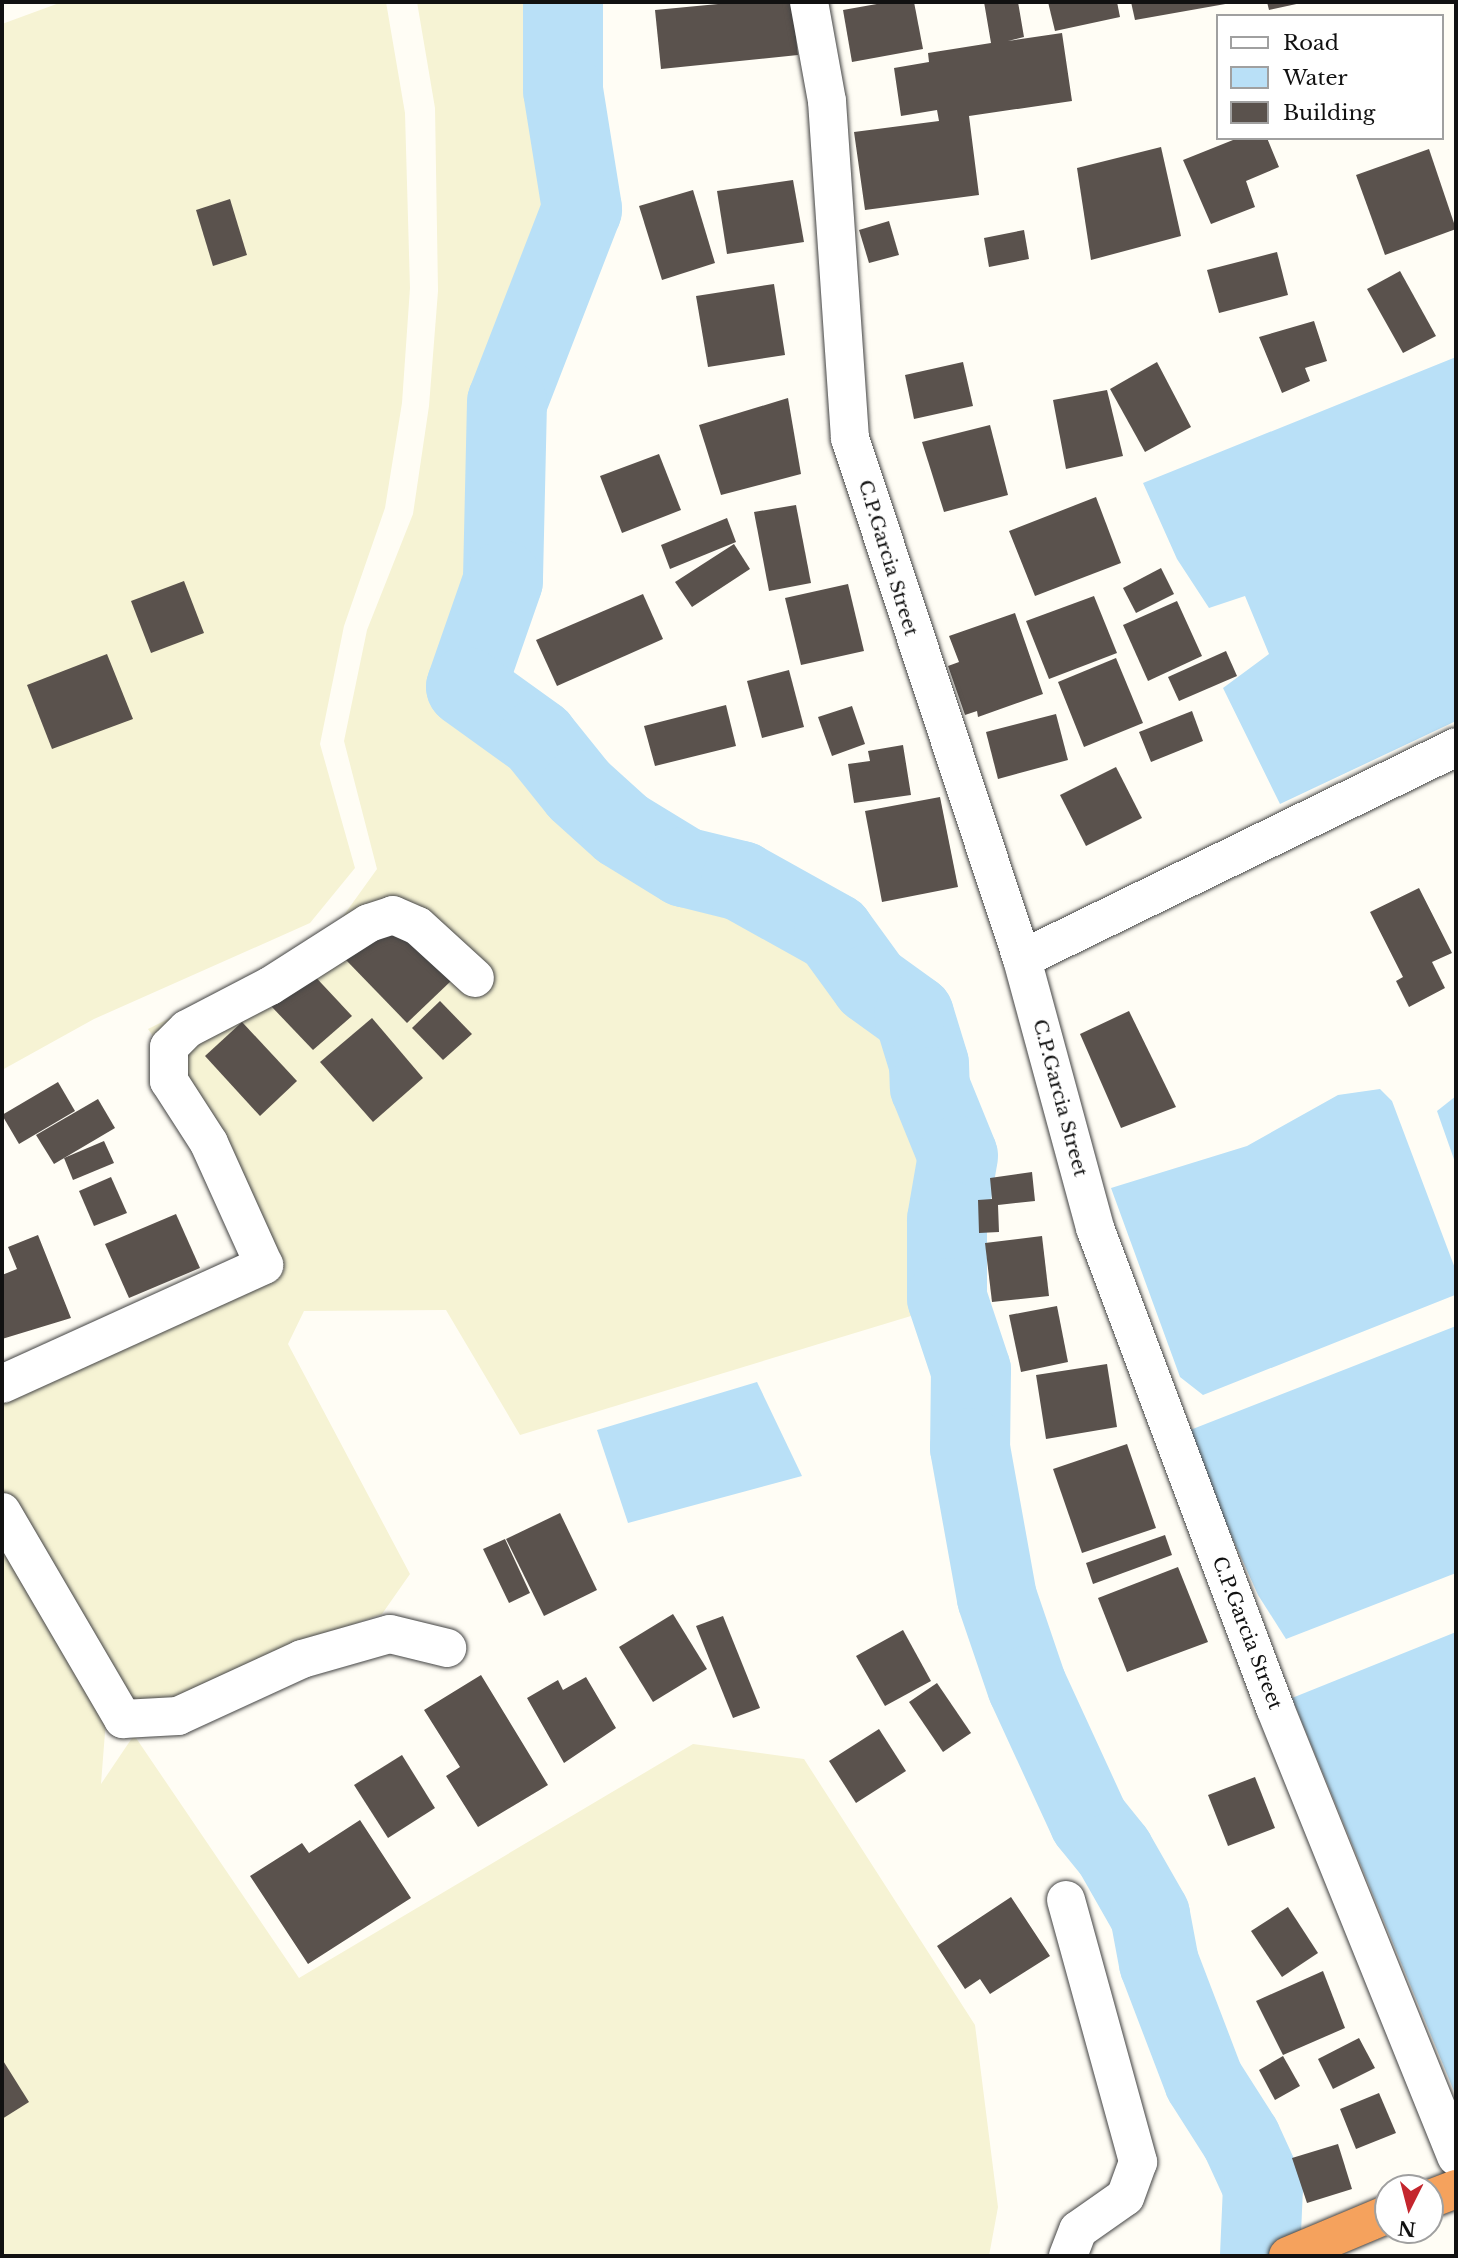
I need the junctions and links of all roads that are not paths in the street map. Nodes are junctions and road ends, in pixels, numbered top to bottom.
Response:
1 (809, 2) edge
2 (1456, 747) edge
3 (1022, 959) junction
4 (475, 978) dead end
5 (2, 1384) edge
6 (2, 1512) edge
7 (447, 1648) dead end
8 (1066, 1900) dead end
9 (1456, 2157) edge
10 (1374, 2219) edge
11 (1068, 2256) edge
12 (1288, 2256) edge

1 - 3 street, C.P.Garcia Street
2 - 3 street
3 - 9 street, C.P.Garcia Street
4 - 5 street
6 - 7 street
8 - 11 street
10 - 12 highway

